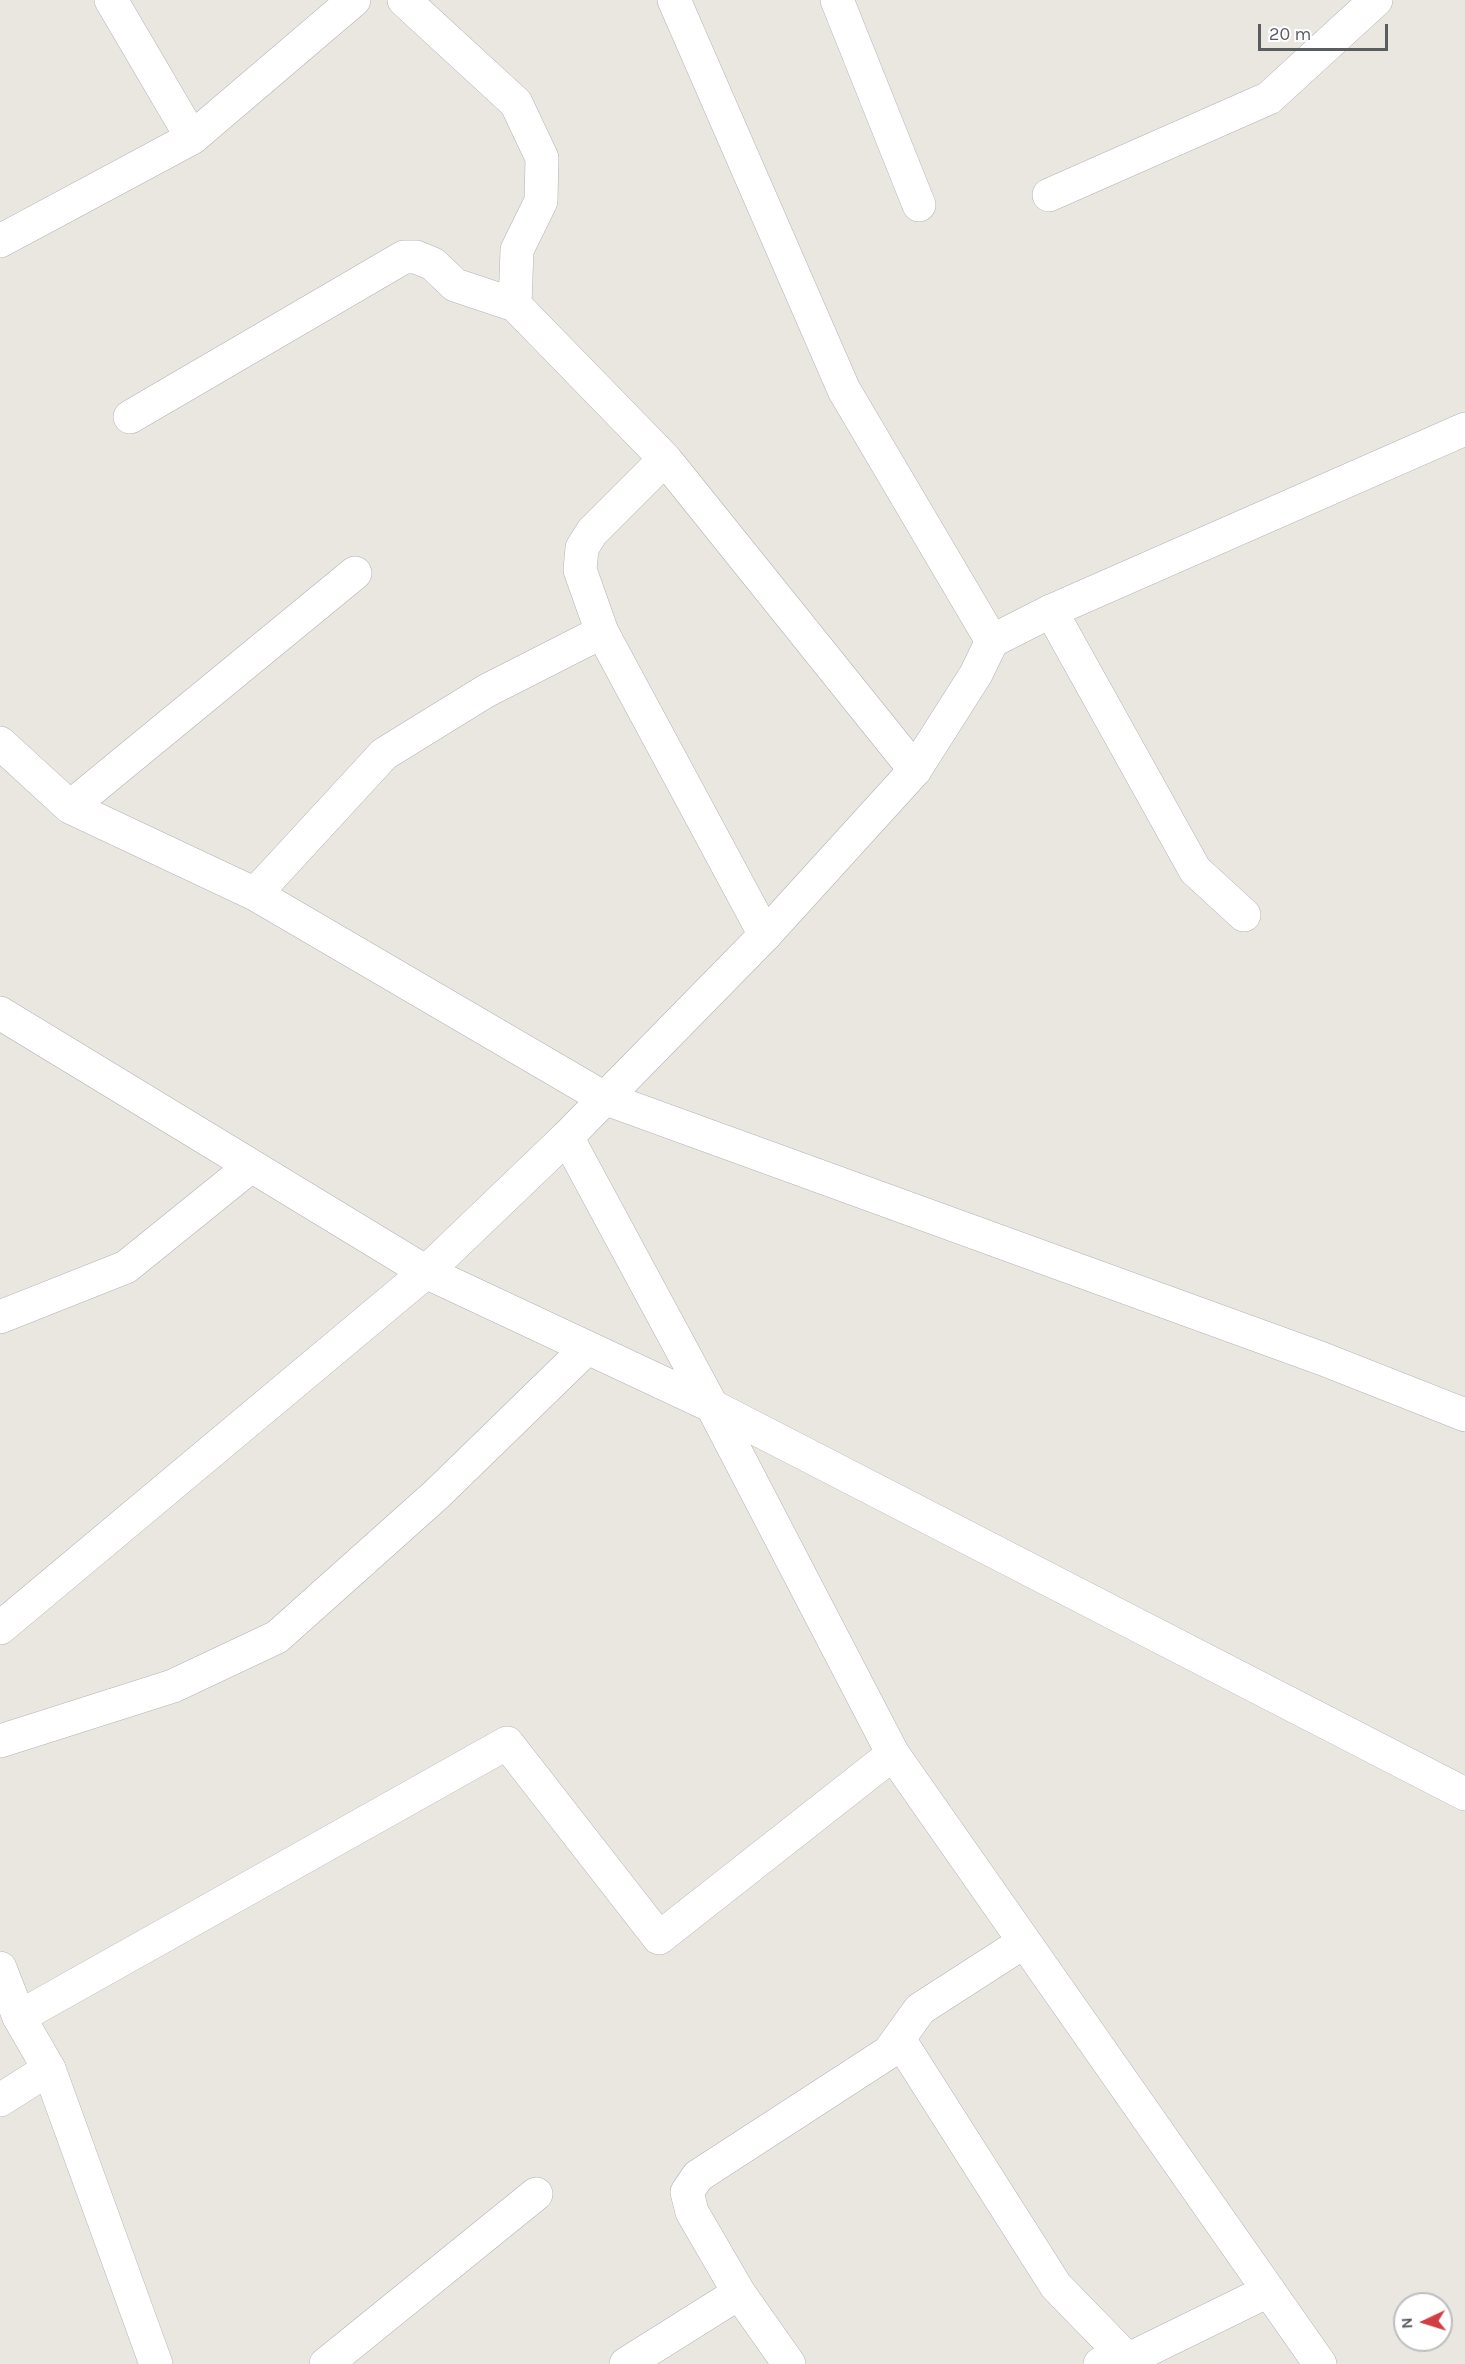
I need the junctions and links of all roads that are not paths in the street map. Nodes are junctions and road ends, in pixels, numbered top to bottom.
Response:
1 (111, 0) edge
2 (354, 0) edge
3 (404, 0) edge
4 (674, 0) edge
5 (837, 0) edge
6 (1376, 0) edge
7 (192, 138) junction
8 (1049, 195) dead end
9 (919, 205) dead end
10 (0, 241) edge
11 (515, 305) junction
12 (130, 417) dead end
13 (1465, 429) edge
14 (665, 459) junction
15 (355, 573) dead end
16 (1051, 612) junction
17 (602, 632) junction
18 (992, 641) junction
19 (0, 743) edge
20 (915, 770) junction
21 (70, 807) junction
22 (255, 894) junction
23 (1244, 915) dead end
24 (765, 935) junction
25 (0, 1013) edge
26 (604, 1098) junction
27 (567, 1137) junction
28 (251, 1166) junction
29 (426, 1272) junction
30 (0, 1317) edge
31 (587, 1348) junction
32 (712, 1406) junction
33 (1465, 1415) edge
34 (0, 1628) edge
35 (0, 1741) edge
36 (892, 1754) junction
37 (1465, 1794) edge
38 (1024, 1942) junction
39 (0, 1968) edge
40 (19, 2017) junction
41 (899, 2039) junction
42 (49, 2069) junction
43 (0, 2100) edge
44 (536, 2194) dead end
45 (1269, 2292) junction
46 (739, 2293) junction
47 (1120, 2362) edge
48 (156, 2364) edge
49 (326, 2364) edge
50 (626, 2364) edge
51 (789, 2364) edge
52 (1320, 2364) edge

1 - 7 street
2 - 7 street
3 - 11 street
4 - 18 street
5 - 9 street
6 - 8 street
7 - 10 street
11 - 12 street
11 - 14 street
13 - 16 street
14 - 17 street
14 - 20 street
15 - 21 street
16 - 18 street
16 - 23 street
17 - 22 street
17 - 24 street
18 - 20 street
19 - 21 street
20 - 24 street
21 - 22 street
22 - 26 street
24 - 26 street
25 - 28 street
26 - 27 street
26 - 33 street
27 - 29 street
27 - 32 street
28 - 29 street
28 - 30 street
29 - 31 street
29 - 34 street
31 - 32 street
31 - 35 street
32 - 36 street
32 - 37 street
36 - 38 street
36 - 40 street
38 - 41 street
38 - 45 street
39 - 40 street
40 - 42 street
41 - 46 street
41 - 47 street
42 - 43 street
42 - 48 street
44 - 49 street
45 - 47 street
45 - 52 street
46 - 50 street
46 - 51 street

